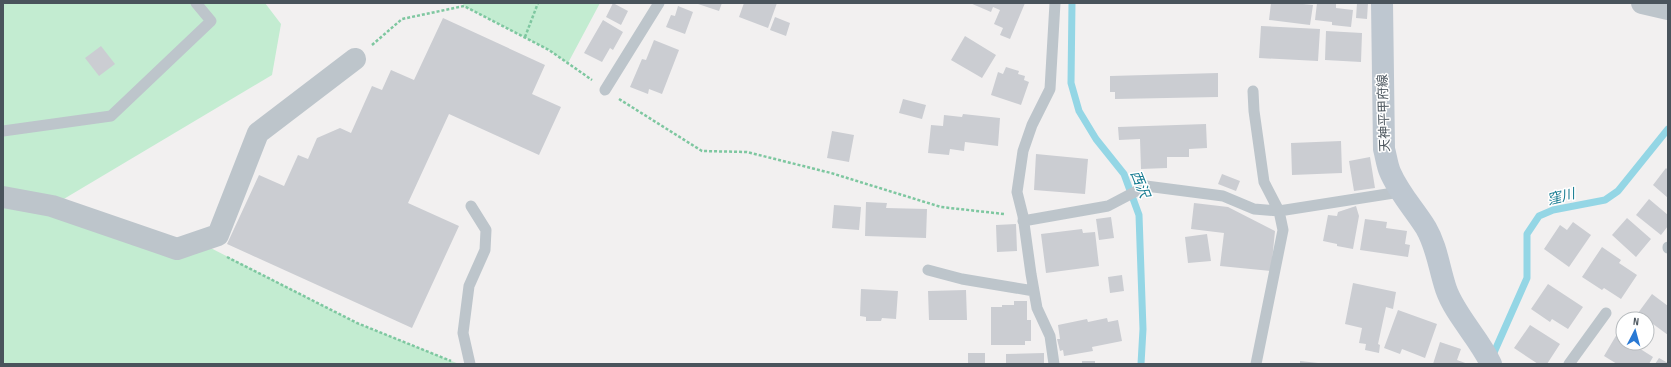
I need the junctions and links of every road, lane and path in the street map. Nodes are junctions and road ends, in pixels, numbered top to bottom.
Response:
1 (196, 3) edge
2 (538, 3) edge
3 (659, 3) edge
4 (1055, 3) edge
5 (1382, 3) edge
6 (1642, 3) edge
7 (1668, 9) edge
8 (525, 37) junction
9 (355, 59) joint
10 (605, 90) junction
11 (1253, 91) dead end
12 (3, 131) edge
13 (1400, 192) junction
14 (3, 196) edge
15 (471, 206) dead end
16 (1279, 211) junction
17 (1023, 219) junction
18 (199, 242) junction
19 (928, 270) dead end
20 (1034, 291) junction
21 (1606, 313) dead end
22 (1488, 358) edge
23 (452, 361) dead end
24 (470, 364) edge
25 (1054, 364) edge
26 (1256, 364) edge
27 (1569, 364) edge

1 - 12 lane
2 - 8 path
3 - 10 lane
4 - 17 lane
5 - 13 main road, 天神平甲府線
6 - 7 street
8 - 9 path
8 - 10 path
9 - 18 street
10 - 17 path
11 - 16 lane
13 - 16 lane
13 - 22 main road, 天神平甲府線
14 - 18 street
15 - 24 lane
16 - 17 lane
16 - 26 lane
17 - 20 lane
18 - 23 path
19 - 20 lane
20 - 25 lane
21 - 27 lane

